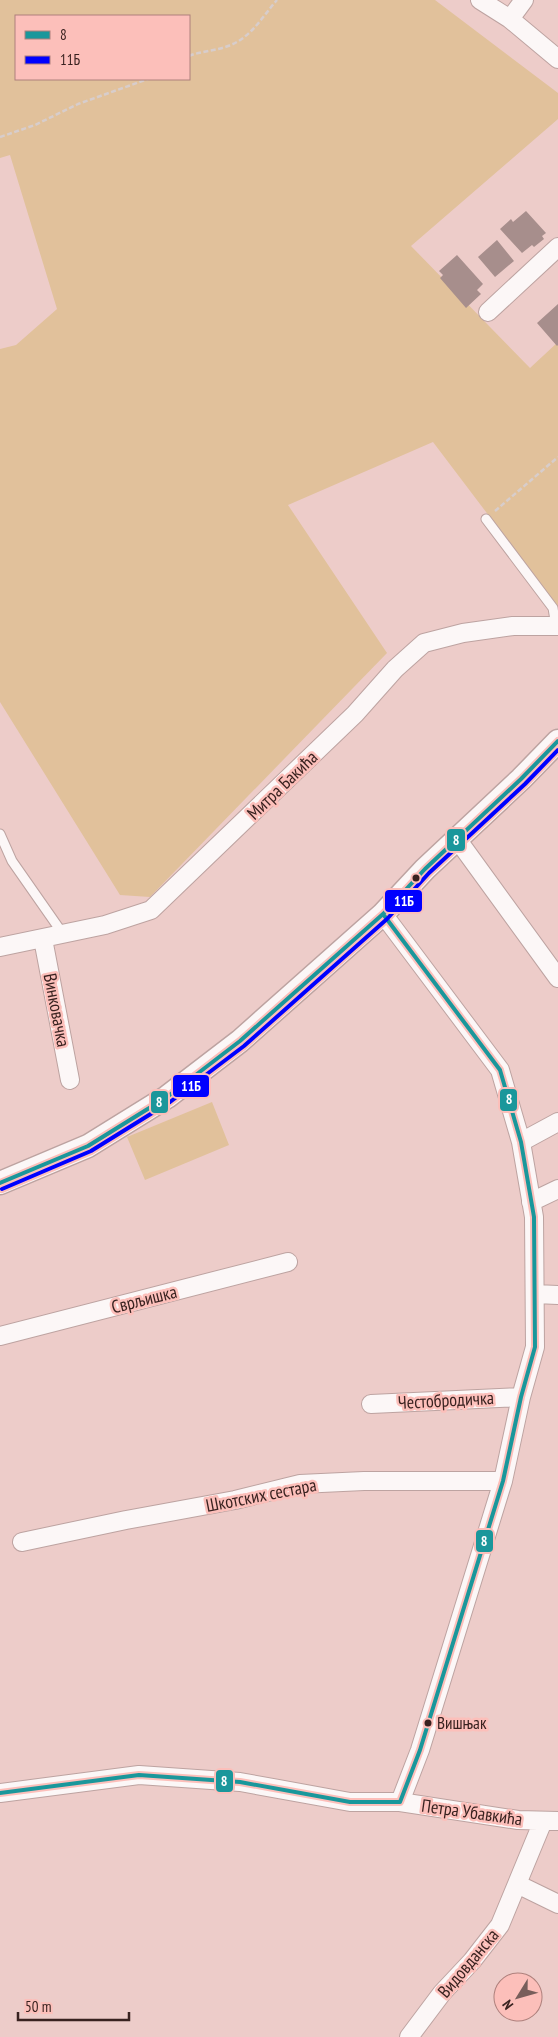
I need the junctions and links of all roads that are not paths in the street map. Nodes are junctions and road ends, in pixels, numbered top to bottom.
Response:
1 (480, 0) edge
2 (524, 0) edge
3 (510, 19) junction
4 (558, 59) edge
5 (558, 248) edge
6 (488, 312) dead end
7 (486, 519) road end
8 (557, 626) edge
9 (558, 741) edge
10 (0, 834) edge
11 (457, 839) junction
12 (383, 914) junction
13 (63, 934) junction
14 (43, 939) junction
15 (0, 946) edge
16 (558, 978) edge
17 (70, 1080) dead end
18 (558, 1122) edge
19 (521, 1142) junction
20 (0, 1181) edge
21 (558, 1189) edge
22 (532, 1202) junction
23 (288, 1262) dead end
24 (535, 1294) junction
25 (558, 1294) edge
26 (0, 1336) edge
27 (522, 1397) junction
28 (372, 1404) dead end
29 (503, 1481) junction
30 (22, 1542) dead end
31 (0, 1793) edge
32 (400, 1802) junction
33 (551, 1821) edge
34 (517, 1884) junction
35 (558, 1904) edge
36 (409, 2037) edge

1 - 3 street
2 - 3 street
3 - 4 street
5 - 6 street
7 - 8 lane
8 - 13 street, Митра Бакића
9 - 11 street
10 - 13 lane
11 - 12 street
11 - 16 street
12 - 19 street
12 - 20 street
13 - 14 street, Митра Бакића
14 - 15 street, Митра Бакића
14 - 17 street, Винковачка
18 - 19 street
19 - 22 street
21 - 22 street
22 - 24 street
23 - 26 street, Сврљишка
24 - 25 street
24 - 27 street
27 - 28 street, Честобродичка
27 - 29 street
29 - 30 street, Шкотских сестара
29 - 32 street
31 - 32 street, Петра Убавкића
32 - 33 street, Петра Убавкића
33 - 34 street, Видовданска
34 - 35 street
34 - 36 street, Видовданска

